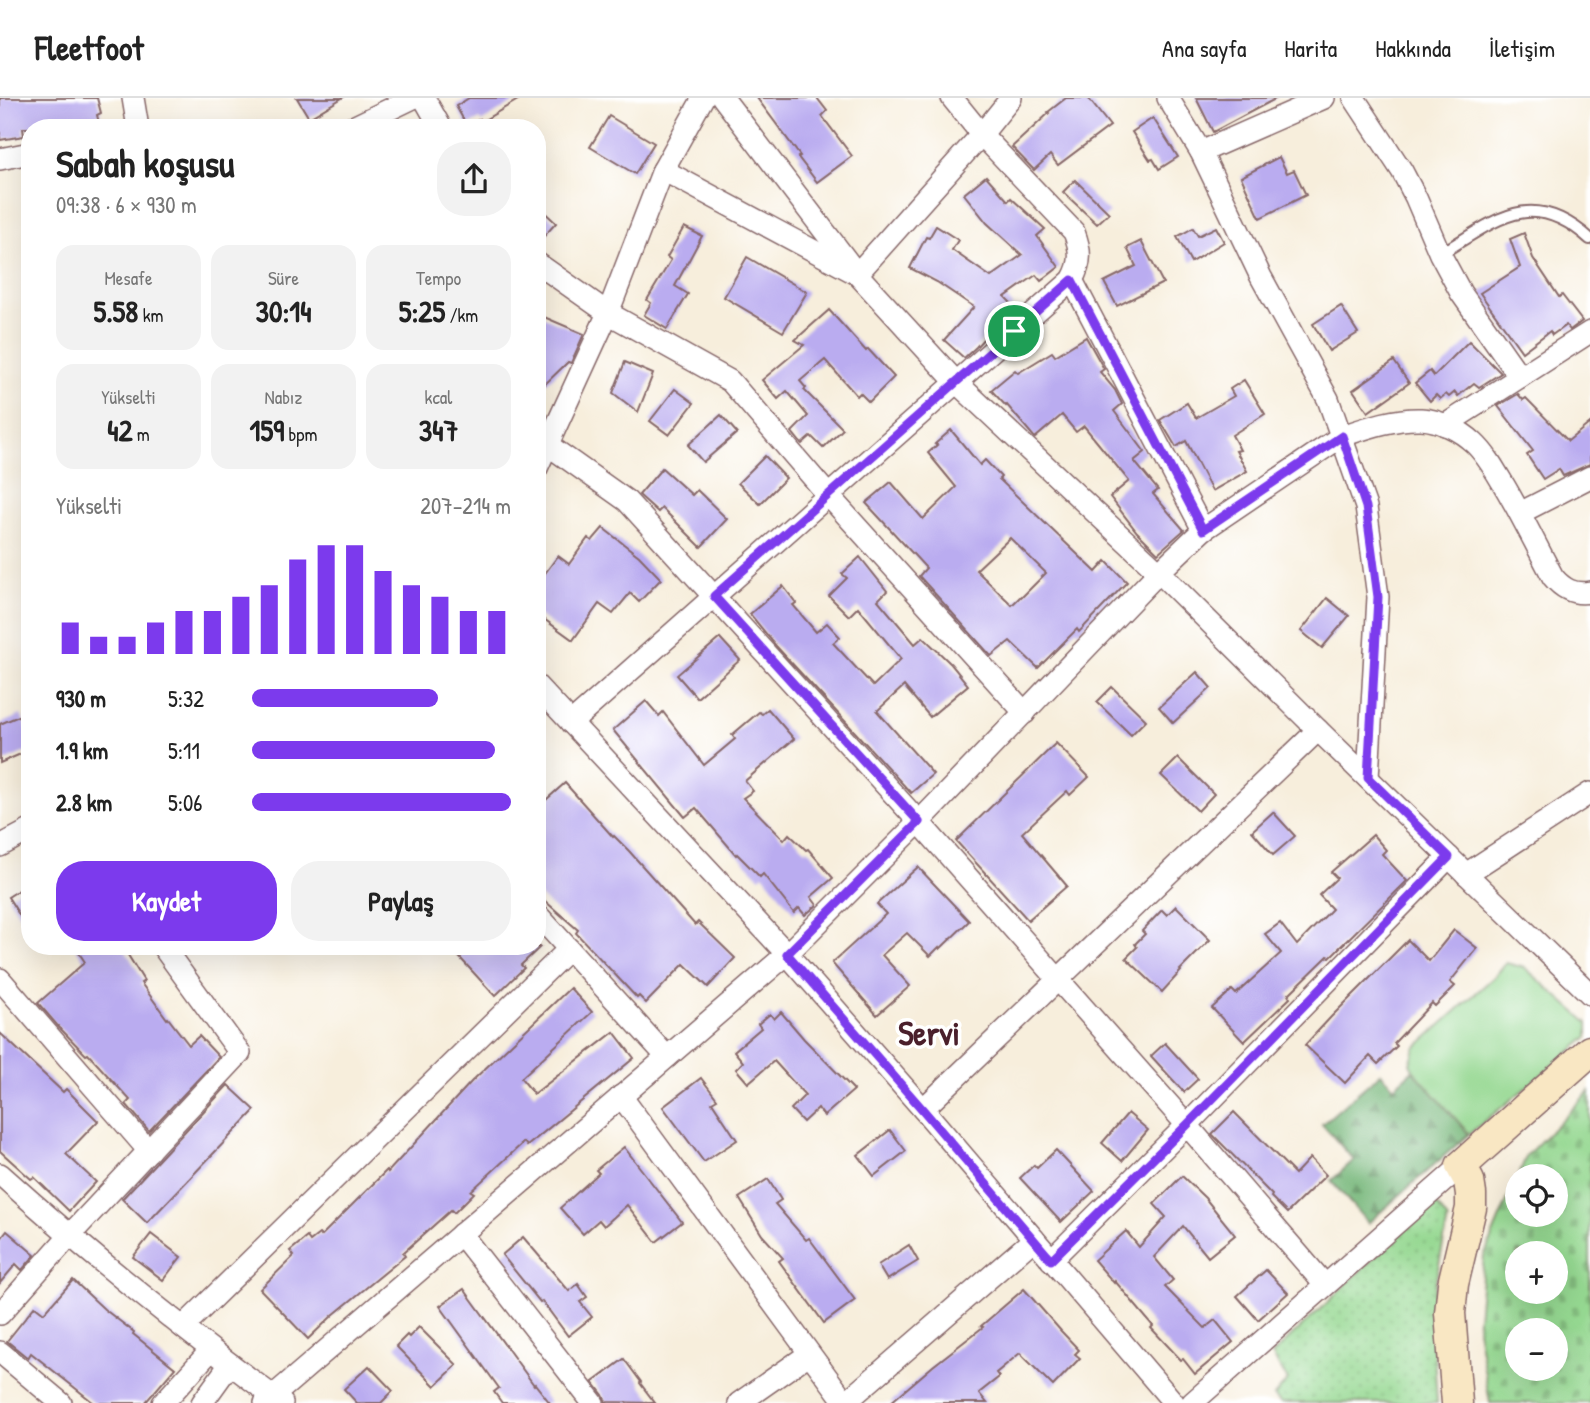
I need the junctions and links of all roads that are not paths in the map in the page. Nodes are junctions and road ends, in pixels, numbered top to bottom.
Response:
1 (133, 98) edge
2 (413, 98) edge
3 (424, 98) edge
4 (703, 98) edge
5 (723, 98) edge
6 (952, 98) edge
7 (1011, 98) edge
8 (1168, 98) edge
9 (1324, 98) edge
10 (1353, 98) edge
11 (136, 119) edge
12 (370, 119) edge
13 (436, 119) edge
14 (982, 134) junction
15 (1201, 152) junction
16 (21, 155) edge
17 (0, 159) edge
18 (663, 170) junction
19 (1590, 239) edge
20 (1440, 254) junction
21 (546, 269) edge
22 (857, 274) junction
23 (1072, 280) junction
24 (608, 313) junction
25 (1590, 332) edge
26 (1520, 377) junction
27 (956, 382) junction
28 (1445, 425) junction
29 (546, 434) edge
30 (1342, 436) junction
31 (546, 442) edge
32 (1590, 477) edge
33 (828, 495) junction
34 (1520, 513) junction
35 (1203, 530) junction
36 (1159, 572) junction
37 (1590, 592) edge
38 (714, 596) junction
39 (546, 696) edge
40 (1025, 713) junction
41 (571, 723) junction
42 (1318, 730) junction
43 (1368, 778) junction
44 (1590, 793) edge
45 (919, 822) junction
46 (21, 835) edge
47 (0, 846) edge
48 (1449, 857) junction
49 (1466, 874) junction
50 (546, 924) edge
51 (569, 949) junction
52 (787, 954) junction
53 (169, 955) edge
54 (0, 979) edge
55 (1058, 980) junction
56 (1590, 994) edge
57 (1590, 1051) edge
58 (667, 1058) junction
59 (621, 1097) junction
60 (923, 1110) junction
61 (1187, 1125) junction
62 (149, 1151) junction
63 (1461, 1166) junction
64 (0, 1174) edge
65 (461, 1234) junction
66 (69, 1236) junction
67 (1034, 1239) junction
68 (1051, 1260) junction
69 (1325, 1285) junction
70 (0, 1314) edge
71 (183, 1327) junction
72 (211, 1350) junction
73 (0, 1352) edge
74 (809, 1354) junction
75 (230, 1364) junction
76 (273, 1401) edge
77 (846, 1402) edge
78 (61, 1403) edge
79 (163, 1403) edge
80 (202, 1403) edge
81 (593, 1403) edge
82 (739, 1403) edge
83 (1174, 1403) edge
84 (1192, 1403) edge
85 (1457, 1403) edge

1 - 11 street
2 - 12 street
3 - 13 street
4 - 18 street
5 - 22 street
6 - 14 street
7 - 14 street
8 - 15 street
9 - 15 street
10 - 20 street
14 - 22 street
14 - 23 street
15 - 30 street
16 - 17 street
18 - 22 street
18 - 24 street
19 - 20 lane
20 - 26 street
21 - 24 street
22 - 27 street
23 - 27 street
23 - 35 street
24 - 29 street
24 - 33 street
25 - 26 street
26 - 28 street
27 - 33 street
27 - 36 street
28 - 30 street
28 - 34 street
30 - 35 street
30 - 43 street
31 - 38 street
32 - 34 street
33 - 38 street
33 - 40 street
34 - 37 street
35 - 36 street
36 - 40 street
36 - 42 street
38 - 41 street
38 - 45 street
39 - 41 street
40 - 45 street
41 - 52 street
42 - 43 street
42 - 55 street
43 - 48 street
44 - 49 street
45 - 52 street
45 - 55 street
46 - 47 street
48 - 49 street
48 - 61 street
49 - 56 street
50 - 51 street
51 - 58 street
51 - 71 street
52 - 58 street
52 - 60 street
53 - 62 street
54 - 62 street
55 - 60 street
55 - 61 street
57 - 63 street
58 - 59 street
59 - 65 street
59 - 74 street
60 - 67 street
61 - 68 street
61 - 69 street
62 - 66 street
63 - 69 street
63 - 85 street
64 - 66 street
65 - 76 street
65 - 81 street
66 - 70 street
66 - 71 street
67 - 68 street
67 - 77 street
68 - 83 street
69 - 84 street
71 - 72 street
72 - 75 street
72 - 79 street
73 - 78 street
74 - 77 street
74 - 82 street
75 - 76 street
75 - 80 street

